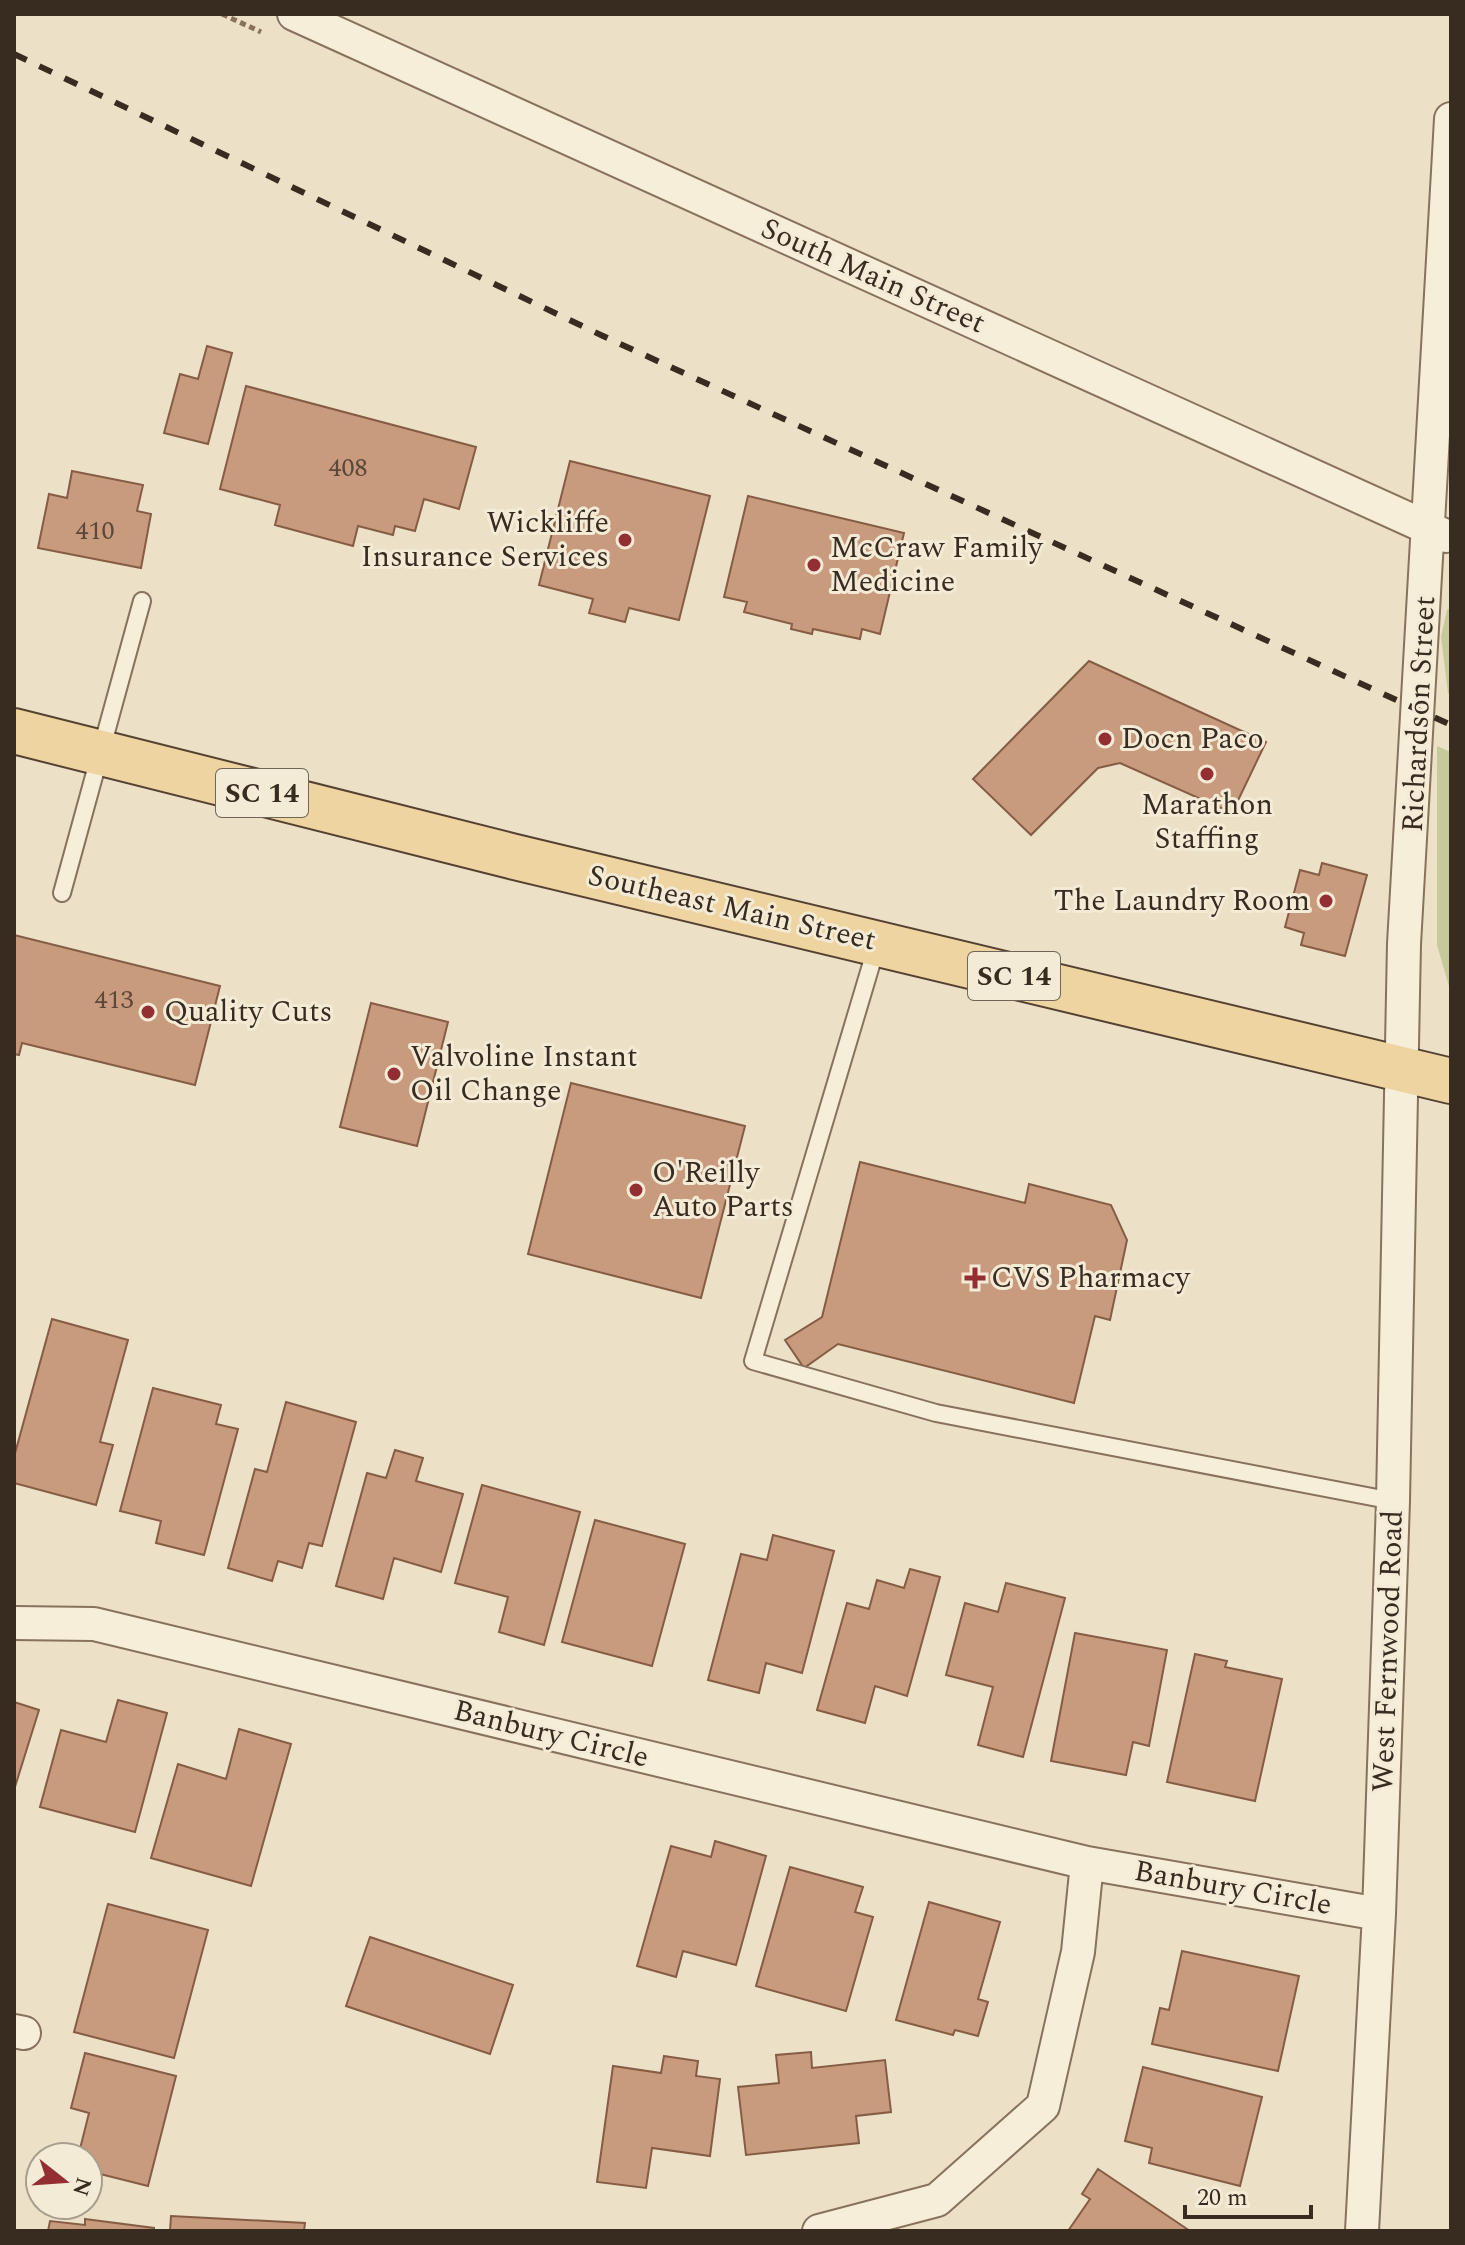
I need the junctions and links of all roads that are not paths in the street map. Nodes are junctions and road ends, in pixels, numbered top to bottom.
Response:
1 (294, 14) edge
2 (1451, 119) edge
3 (1441, 533) edge
4 (142, 601) dead end
5 (14, 731) edge
6 (99, 752) junction
7 (62, 893) dead end
8 (878, 943) junction
9 (1403, 1070) junction
10 (1451, 1081) edge
11 (1393, 1501) junction
12 (14, 1623) edge
13 (1087, 1863) junction
14 (1379, 1914) junction
15 (819, 2231) edge
16 (1362, 2231) edge

1 - 3 street, South Main Street
2 - 3 street, Richardson Street
3 - 9 street, Richardson Street
4 - 6 lane
5 - 6 main road, Southeast Main Street / SC 14
6 - 7 lane
6 - 8 main road, Southeast Main Street / SC 14
8 - 9 main road, Southeast Main Street / SC 14
8 - 11 lane
9 - 10 main road, Southeast Main Street / SC 14
9 - 11 street, West Fernwood Road
11 - 14 street, West Fernwood Road
12 - 13 street, Banbury Circle
13 - 14 street, Banbury Circle
13 - 15 street
14 - 16 street, West Fernwood Road

